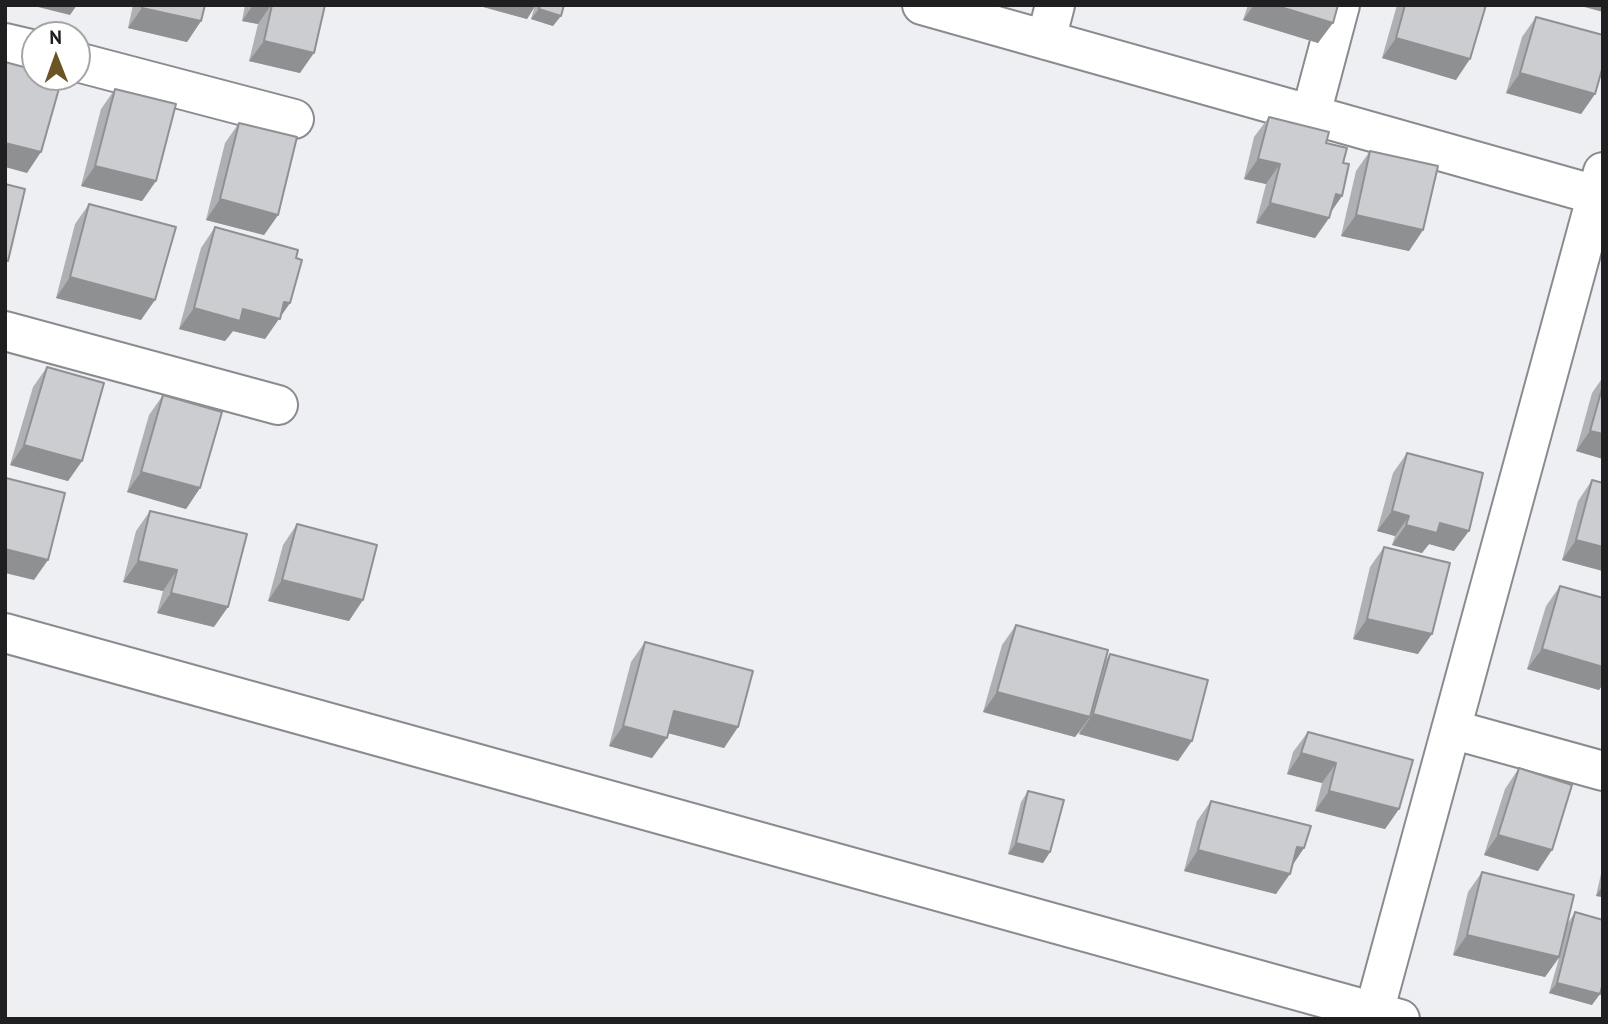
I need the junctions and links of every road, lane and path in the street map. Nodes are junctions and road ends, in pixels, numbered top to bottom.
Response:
1 (922, 5) edge
2 (1340, 5) edge
3 (1051, 23) edge
4 (91, 65) edge
5 (1311, 114) junction
6 (294, 119) dead end
7 (1600, 184) edge
8 (1593, 249) edge
9 (5, 331) edge
10 (278, 405) dead end
11 (5, 633) edge
12 (1451, 729) junction
13 (1603, 771) edge
14 (1387, 1015) edge

1 - 3 street
2 - 5 street
3 - 5 street
4 - 6 street
5 - 7 street
7 - 8 street
8 - 12 street
9 - 10 street
11 - 14 street
12 - 13 street
12 - 14 street

